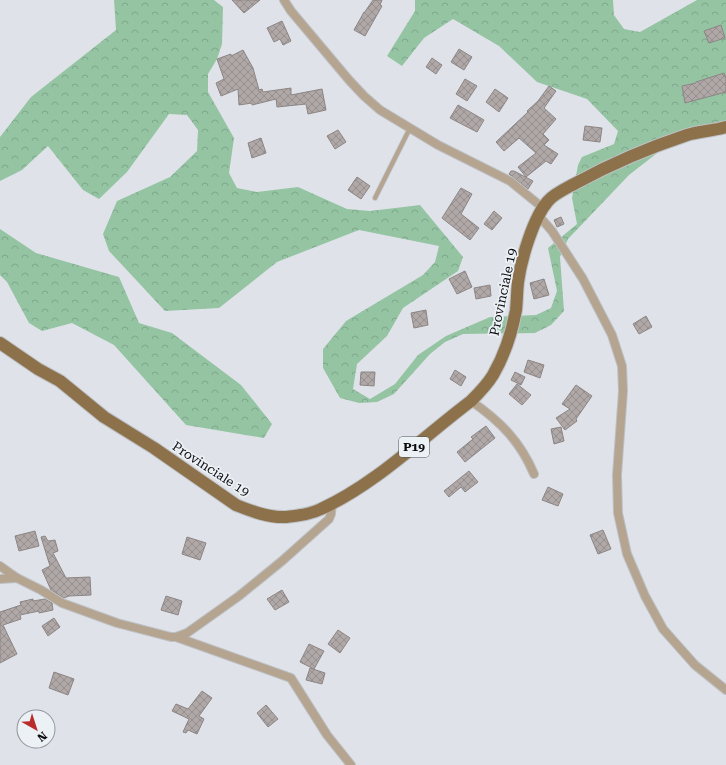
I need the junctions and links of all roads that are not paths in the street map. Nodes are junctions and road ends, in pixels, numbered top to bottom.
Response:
1 (284, 0) edge
2 (411, 127) junction
3 (726, 127) edge
4 (375, 198) dead end
5 (540, 212) junction
6 (0, 343) edge
7 (471, 401) junction
8 (534, 474) dead end
9 (332, 503) junction
10 (0, 566) edge
11 (17, 578) junction
12 (0, 579) edge
13 (176, 637) junction
14 (726, 690) edge
15 (351, 765) edge

1 - 2 street
2 - 4 lane
2 - 5 street
3 - 5 main road, Provinciale 19 / P19
5 - 7 main road, Provinciale 19 / P19
5 - 14 street
6 - 9 main road, Provinciale 19 / P19
7 - 8 street
7 - 9 main road, Provinciale 19 / P19
9 - 13 street
10 - 11 street
11 - 12 street
11 - 13 street
13 - 15 street

